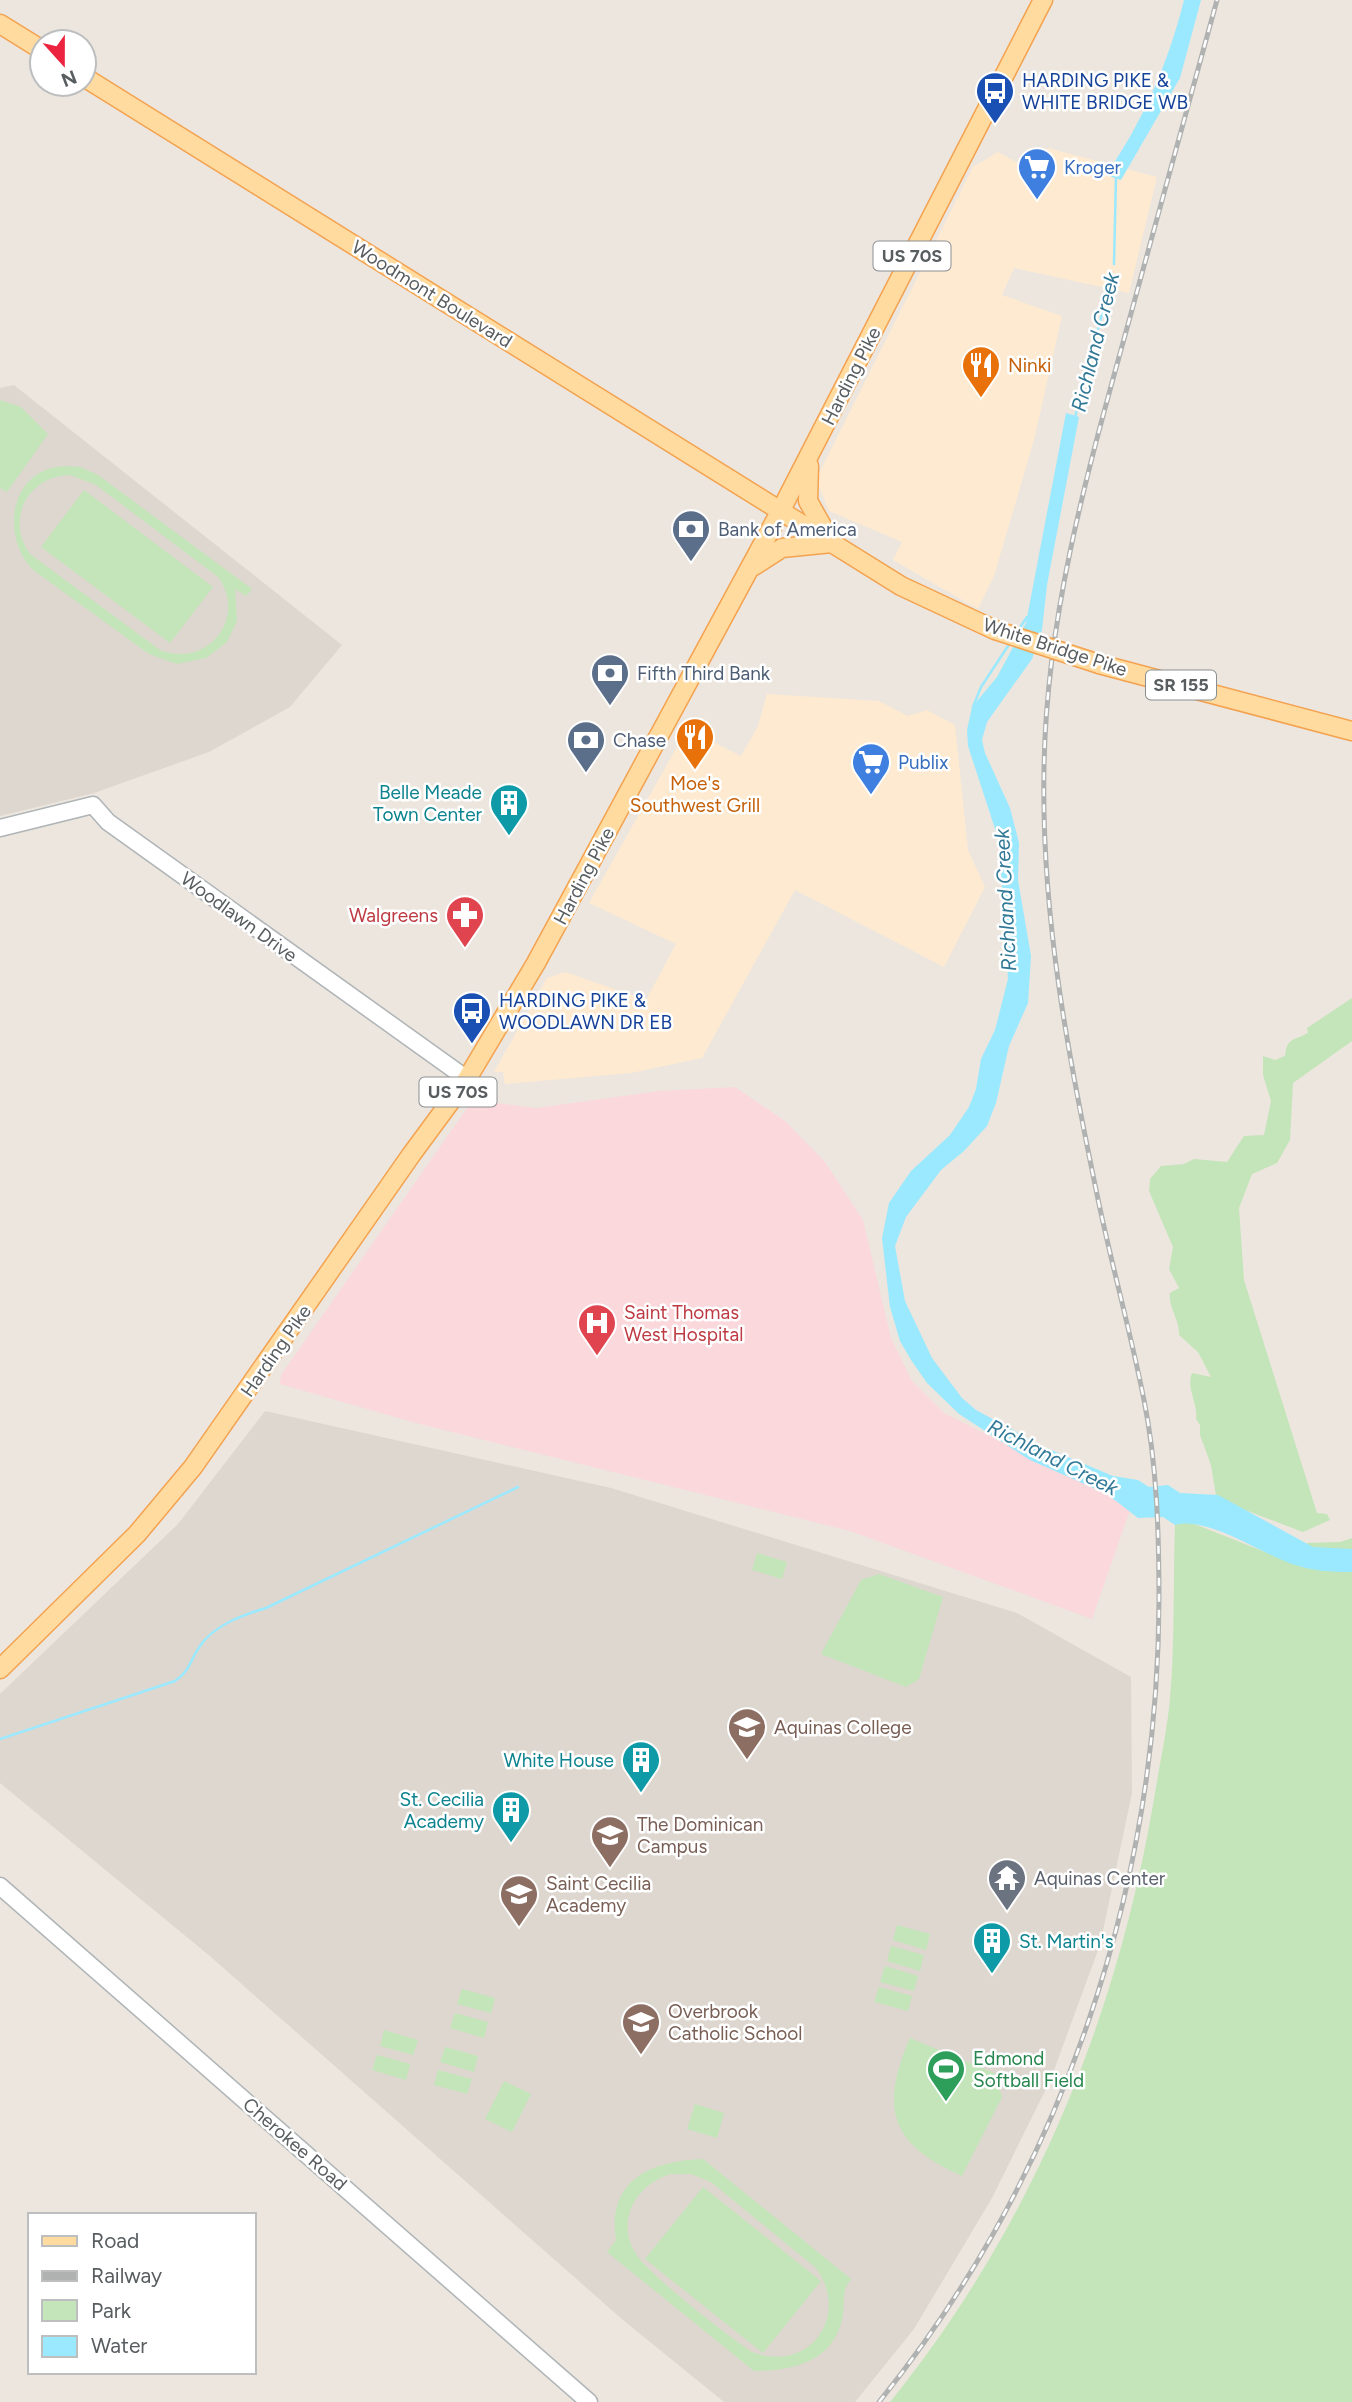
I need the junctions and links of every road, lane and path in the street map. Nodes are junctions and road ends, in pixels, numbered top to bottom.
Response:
1 (1043, 0) edge
2 (0, 24) edge
3 (28, 41) edge
4 (98, 86) edge
5 (810, 456) junction
6 (780, 512) junction
7 (832, 543) junction
8 (744, 577) junction
9 (1352, 731) edge
10 (0, 828) edge
11 (467, 1079) junction
12 (0, 1669) edge
13 (0, 1886) edge
14 (589, 2402) edge

1 - 5 main road, Harding Pike / US 70S
2 - 3 main road
4 - 6 main road, Woodmont Boulevard
5 - 6 main road, Harding Pike / US 70S
5 - 7 main road
6 - 7 main road, White Bridge Pike / SR 155
6 - 8 main road, Harding Pike / US 70S
7 - 8 main road
7 - 9 main road, White Bridge Pike / SR 155, bridge
8 - 11 main road, Harding Pike / US 70S
10 - 11 street, Woodlawn Drive
11 - 12 main road, Harding Pike / US 70S
13 - 14 street, Cherokee Road

